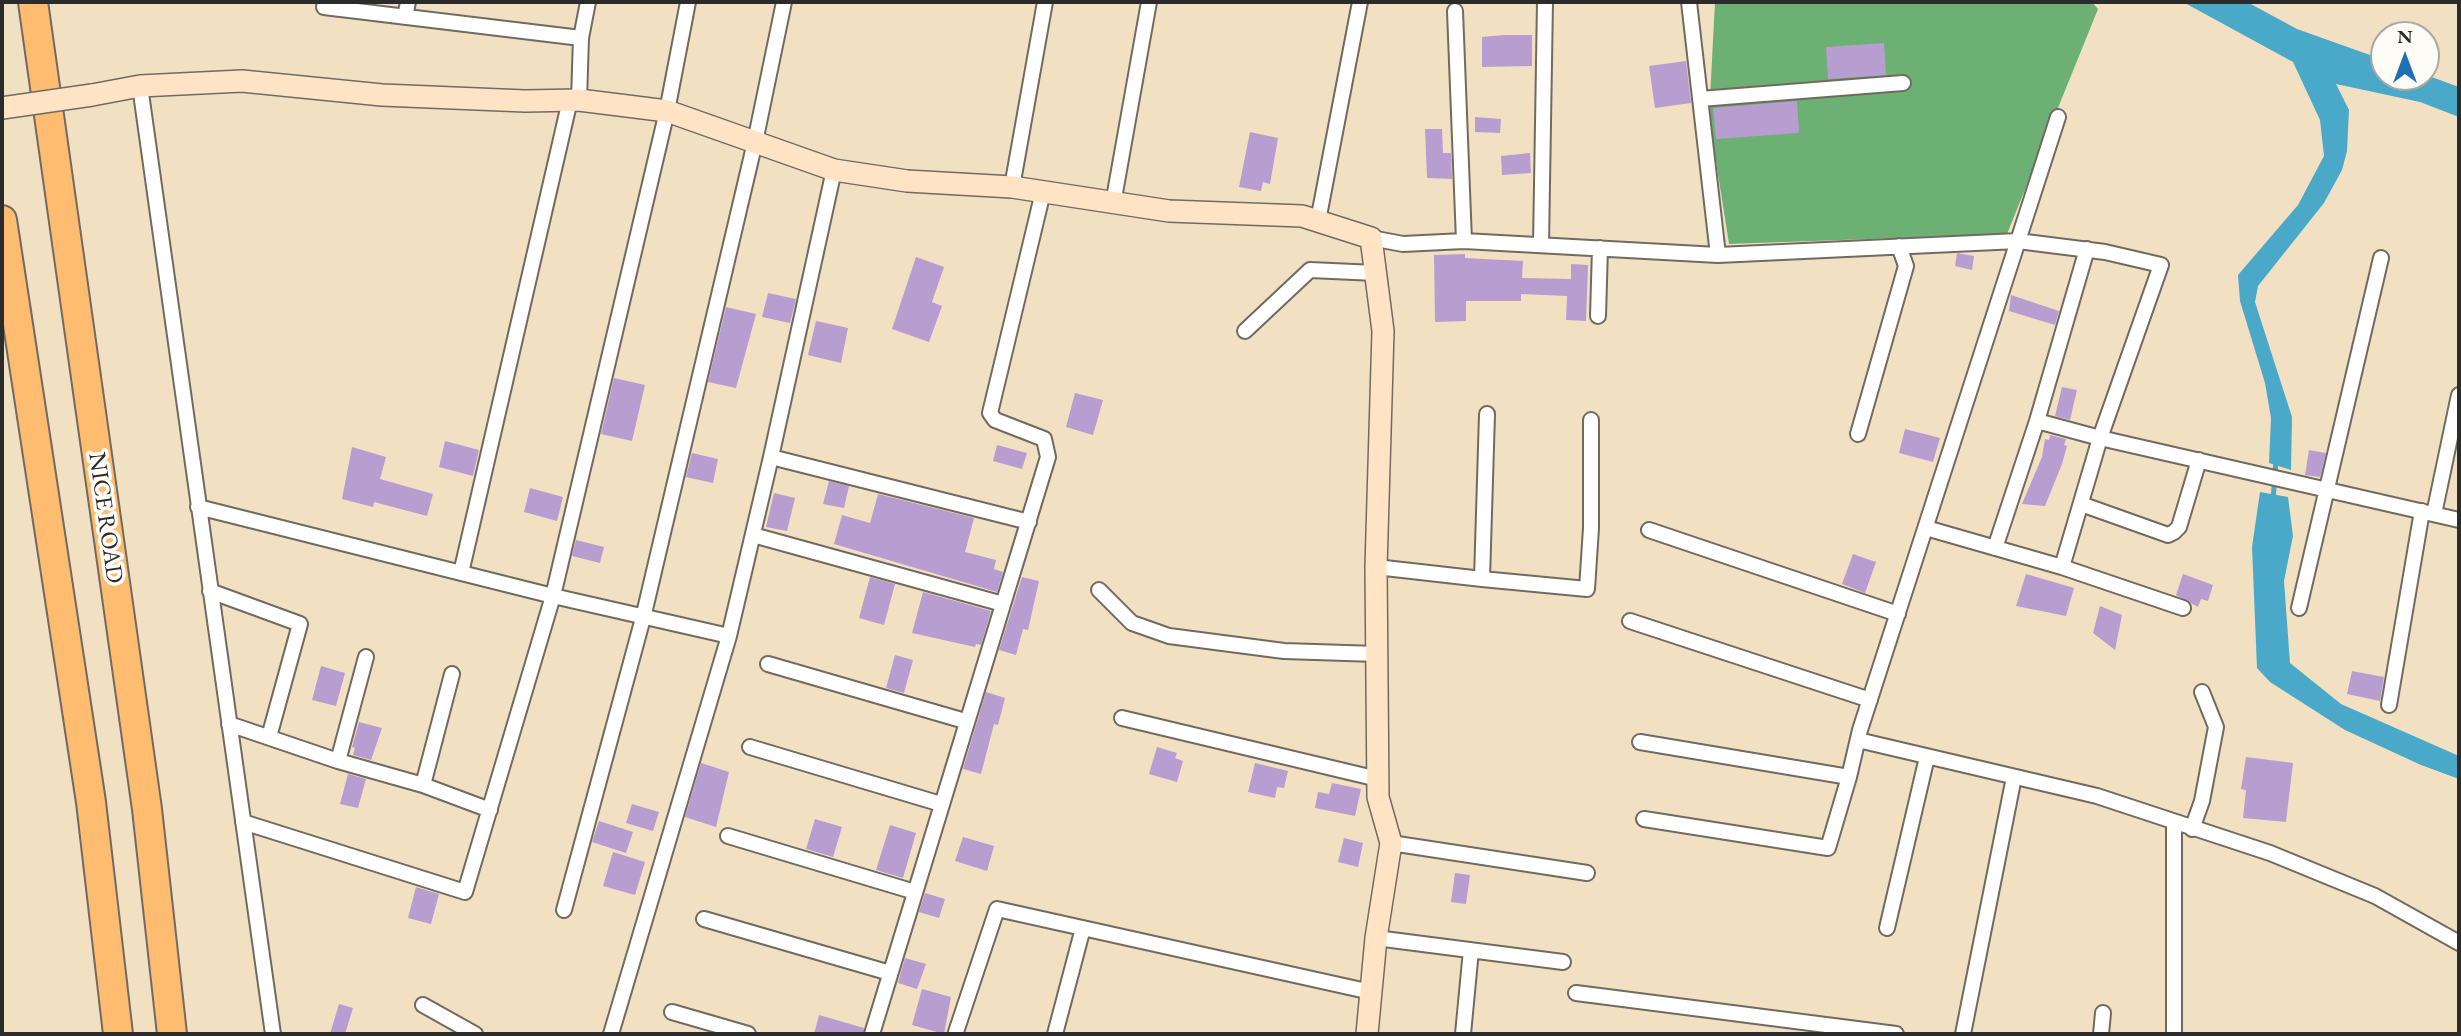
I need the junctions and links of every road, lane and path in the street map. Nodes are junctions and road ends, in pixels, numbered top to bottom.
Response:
1 (33, 2) edge
2 (325, 2) edge
3 (408, 2) edge
4 (588, 2) edge
5 (688, 2) edge
6 (784, 2) edge
7 (1045, 2) edge
8 (1149, 2) edge
9 (1360, 2) edge
10 (1545, 2) edge
11 (1689, 2) edge
12 (1455, 11) dead end
13 (405, 17) junction
14 (581, 38) junction
15 (1903, 83) dead end
16 (140, 86) junction
17 (1700, 99) junction
18 (575, 100) junction
19 (2, 108) edge
20 (667, 111) junction
21 (2058, 117) dead end
22 (755, 142) junction
23 (834, 170) junction
24 (1012, 187) junction
25 (1043, 192) junction
26 (1112, 204) junction
27 (2, 220) edge
28 (1318, 221) junction
29 (1371, 238) junction
30 (1465, 241) junction
31 (2018, 241) junction
32 (1541, 245) junction
33 (1899, 246) junction
34 (1600, 248) junction
35 (2087, 250) junction
36 (1718, 255) junction
37 (2381, 258) dead end
38 (1376, 273) junction
39 (1598, 316) dead end
40 (1245, 331) dead end
41 (2459, 395) edge
42 (1488, 414) dead end
43 (1591, 420) dead end
44 (2037, 421) junction
45 (1858, 434) dead end
46 (2101, 438) junction
47 (771, 457) junction
48 (2199, 460) junction
49 (2327, 487) junction
50 (2081, 504) junction
51 (198, 507) junction
52 (2428, 513) junction
53 (2459, 520) edge
54 (1030, 522) junction
55 (1926, 528) junction
56 (1649, 530) dead end
57 (753, 535) junction
58 (1995, 548) junction
59 (1376, 568) junction
60 (2062, 568) junction
61 (461, 573) junction
62 (1482, 579) junction
63 (1099, 590) dead end
64 (210, 591) junction
65 (553, 596) junction
66 (1003, 604) junction
67 (2183, 608) dead end
68 (2299, 608) dead end
69 (1898, 614) junction
70 (643, 618) junction
71 (1630, 621) dead end
72 (729, 636) junction
73 (1377, 654) junction
74 (366, 657) dead end
75 (768, 664) dead end
76 (452, 674) dead end
77 (2202, 692) dead end
78 (1870, 700) junction
79 (2389, 705) dead end
80 (1122, 718) dead end
81 (965, 721) junction
82 (229, 724) junction
83 (269, 737) junction
84 (1858, 740) junction
85 (1640, 742) dead end
86 (750, 747) dead end
87 (1927, 757) junction
88 (338, 761) junction
89 (1849, 777) junction
90 (2014, 777) junction
91 (1378, 779) junction
92 (423, 785) junction
93 (941, 804) junction
94 (491, 810) junction
95 (1644, 819) dead end
96 (243, 822) junction
97 (2175, 823) junction
98 (2192, 829) junction
99 (728, 836) dead end
100 (1391, 843) junction
101 (1587, 873) dead end
102 (915, 892) junction
103 (564, 909) dead end
104 (704, 919) dead end
105 (1083, 928) junction
106 (1887, 928) dead end
107 (1376, 939) junction
108 (2459, 943) edge
109 (1471, 950) junction
110 (1563, 962) dead end
111 (890, 973) junction
112 (1371, 992) junction
113 (1576, 993) dead end
114 (423, 1005) dead end
115 (672, 1012) dead end
116 (2103, 1013) dead end
117 (956, 1032) edge
118 (118, 1034) edge
119 (172, 1034) edge
120 (273, 1034) edge
121 (475, 1034) edge
122 (611, 1034) edge
123 (748, 1034) edge
124 (872, 1034) edge
125 (1055, 1034) edge
126 (1367, 1034) edge
127 (1463, 1034) edge
128 (1896, 1034) edge
129 (1963, 1034) edge
130 (2101, 1034) edge
131 (2175, 1034) edge

1 - 119 highway, NICE ROAD
2 - 13 street
3 - 13 street
4 - 14 street
5 - 20 street
6 - 22 street
7 - 24 street
8 - 26 street
9 - 28 street
10 - 32 street
11 - 17 street
12 - 30 street
13 - 14 street
14 - 18 street
15 - 17 street
16 - 18 street
16 - 19 street, bridge
16 - 51 street
17 - 36 street
18 - 20 street
18 - 61 street
20 - 22 street
20 - 65 street
21 - 31 street
22 - 23 street
22 - 70 street
23 - 24 street
23 - 47 street
24 - 25 street
25 - 26 street
25 - 54 street
26 - 28 street
27 - 118 highway
28 - 29 street
29 - 30 street
29 - 38 street
30 - 32 street
31 - 33 street
31 - 35 street
31 - 55 street
32 - 34 street
33 - 36 street
33 - 45 street
34 - 36 street
34 - 39 street
35 - 44 street
35 - 46 street
37 - 49 street
38 - 40 street
38 - 59 street
41 - 52 street
42 - 62 street
43 - 62 street
44 - 46 street
44 - 58 street
46 - 48 street
46 - 50 street
47 - 54 street
47 - 57 street
48 - 49 street
48 - 50 street
49 - 52 street
49 - 68 street
50 - 60 street
51 - 61 street
51 - 64 street
52 - 53 street
52 - 79 street
54 - 66 street
55 - 58 street
55 - 69 street
56 - 69 street
57 - 66 street
57 - 72 street
58 - 60 street
59 - 62 street
59 - 73 street
60 - 67 street
61 - 65 street
63 - 73 street
64 - 82 street
64 - 83 street
65 - 70 street
65 - 94 street
66 - 81 street
69 - 78 street
70 - 72 street
70 - 103 street
71 - 78 street
72 - 122 street
73 - 91 street
74 - 88 street
75 - 81 street
76 - 92 street
77 - 98 street
78 - 84 street
80 - 91 street
81 - 93 street
82 - 83 street
82 - 96 street
83 - 88 street
84 - 87 street
84 - 89 street
85 - 89 street
86 - 93 street
87 - 90 street
87 - 106 street
88 - 92 street
89 - 95 street
90 - 97 street
90 - 129 street
91 - 100 street
92 - 94 street
93 - 102 street
94 - 96 street
96 - 120 street
97 - 98 street
97 - 131 street
98 - 108 street
99 - 102 street
100 - 101 street
100 - 107 street
102 - 111 street
104 - 111 street
105 - 112 street
105 - 117 street
105 - 125 street
107 - 109 street
107 - 112 street
109 - 110 street
109 - 127 street
111 - 124 street
112 - 126 street
113 - 128 street
114 - 121 street
115 - 123 street
116 - 130 street

